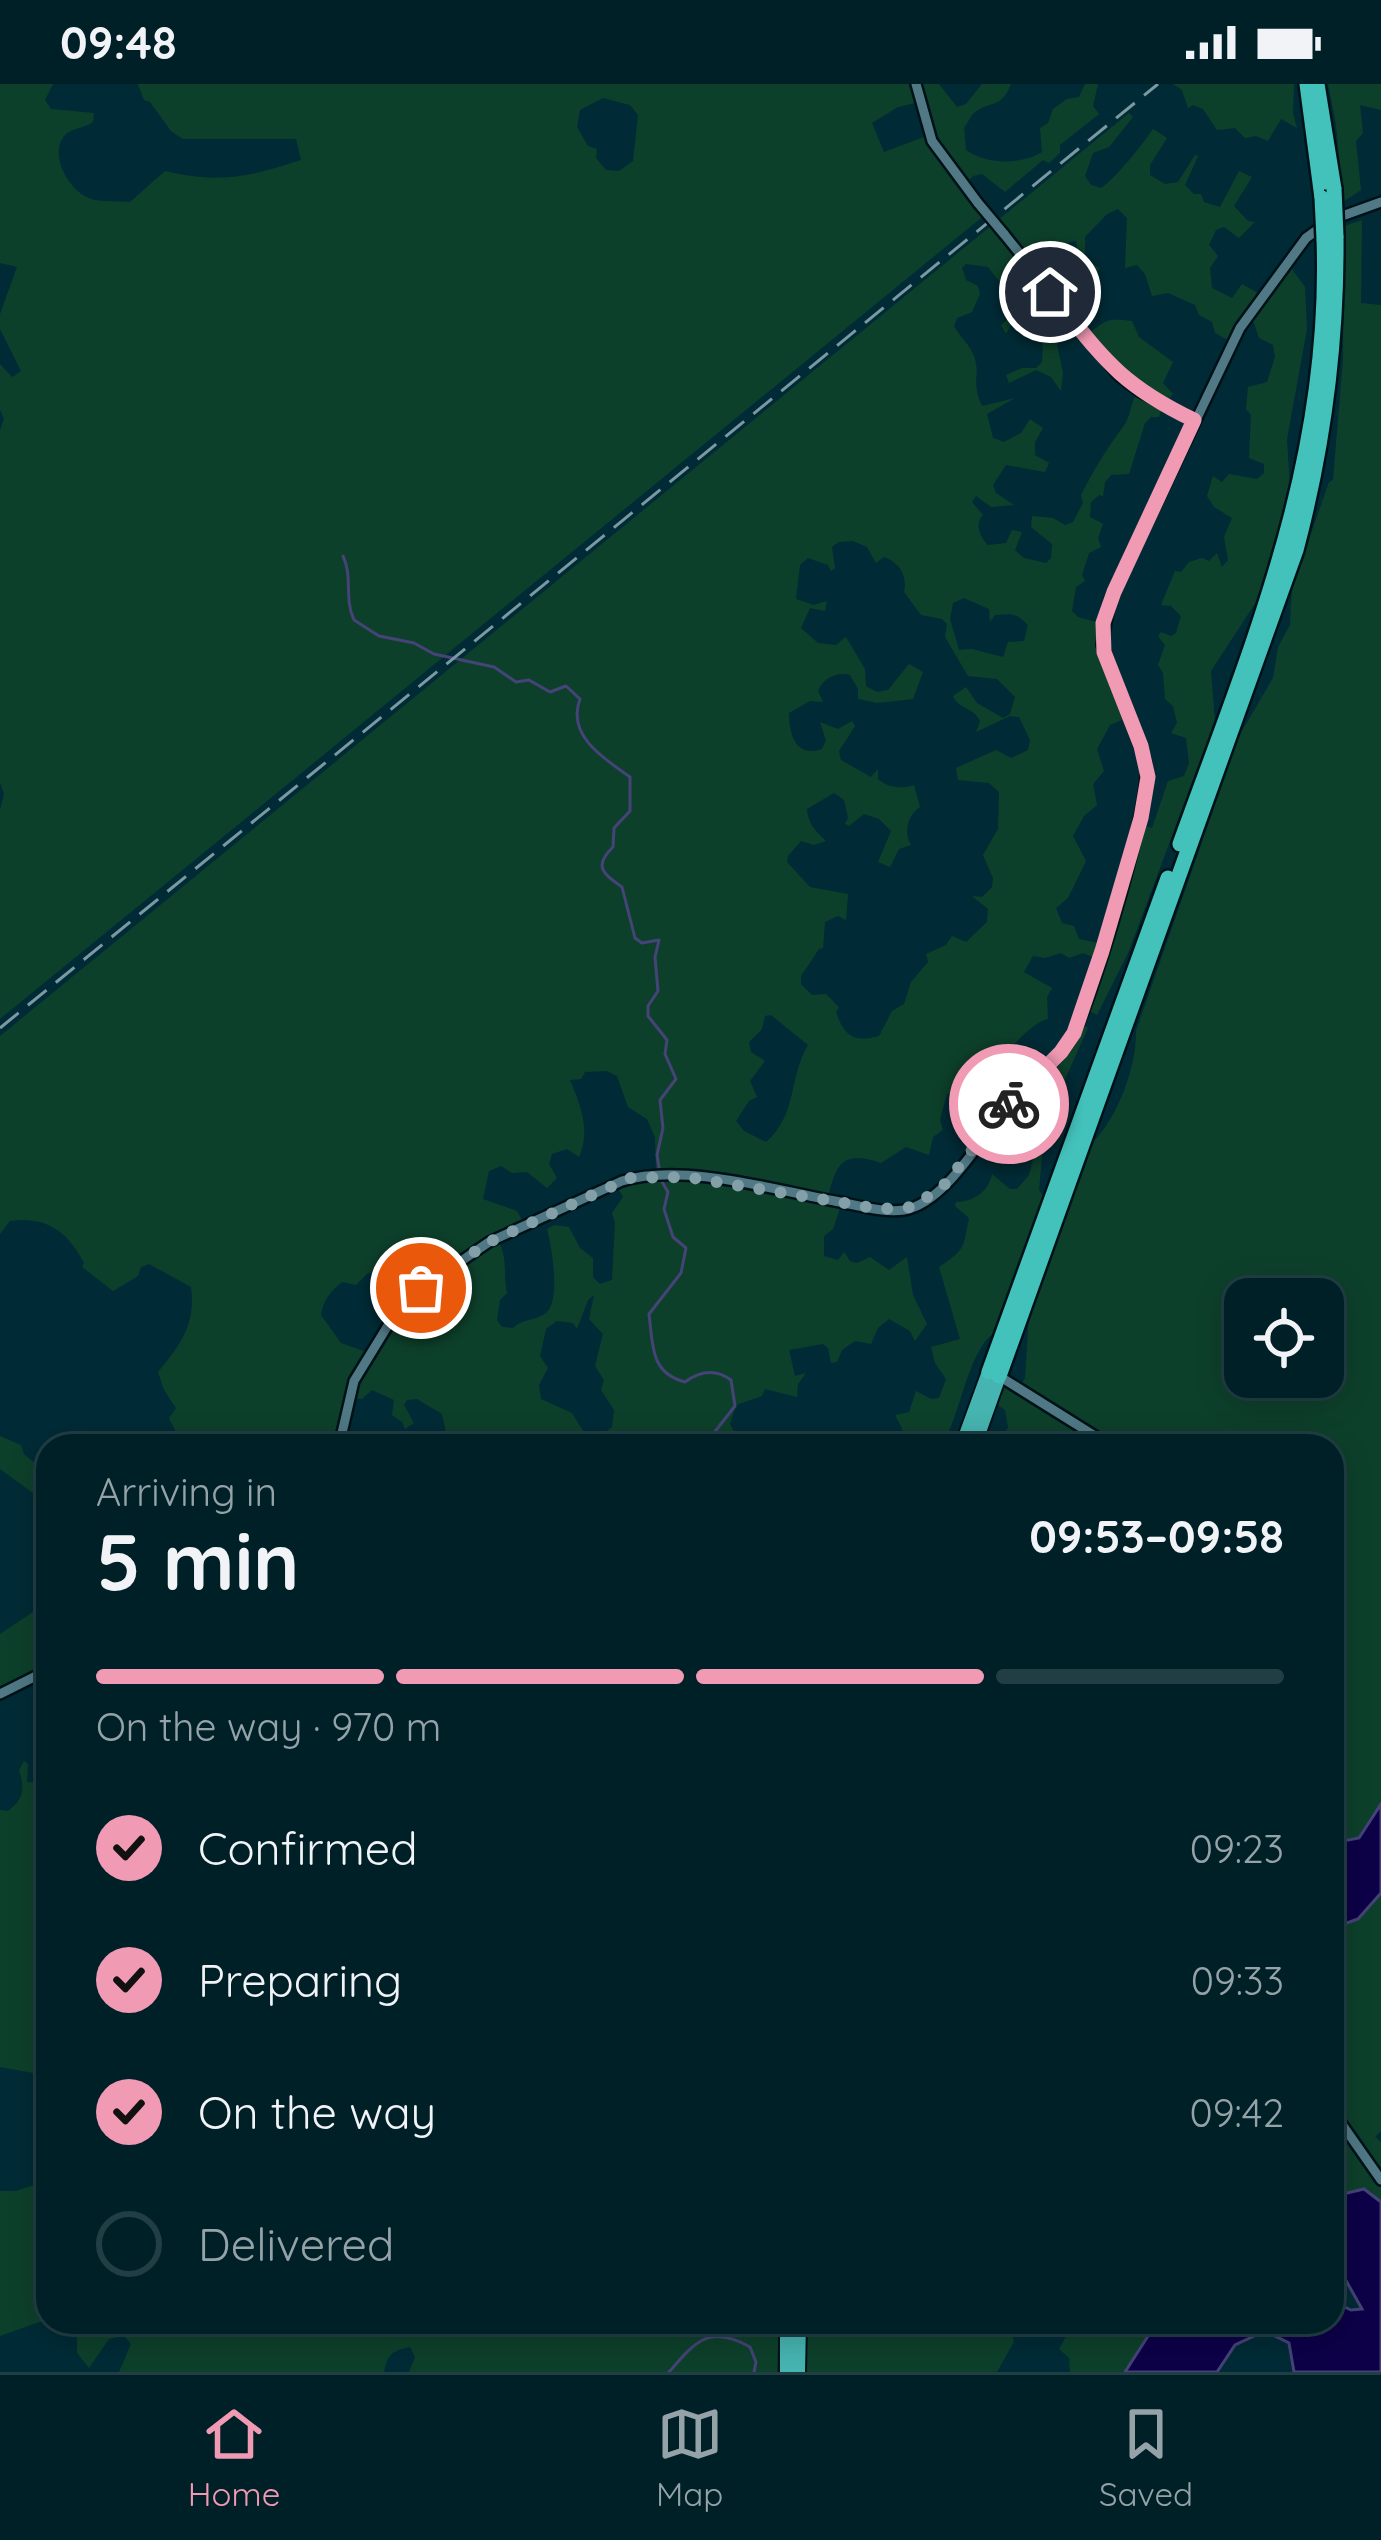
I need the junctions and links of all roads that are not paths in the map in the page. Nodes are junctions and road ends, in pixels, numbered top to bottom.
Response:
1 (916, 84) edge
2 (1307, 84) edge
3 (1317, 84) edge
4 (1328, 194) junction
5 (1381, 202) edge
6 (1194, 420) junction
7 (994, 1374) junction
8 (342, 1434) edge
9 (967, 1434) edge
10 (977, 1434) edge
11 (1092, 1434) edge
12 (36, 1676) edge
13 (0, 1694) edge
14 (1344, 2127) edge
15 (1381, 2180) edge
16 (787, 2334) edge
17 (799, 2334) edge
18 (787, 2372) edge
19 (798, 2372) edge

1 - 6 street, bridge
2 - 4 highway
3 - 4 highway
4 - 7 highway, bridge
5 - 6 street
6 - 8 street
7 - 9 highway
7 - 10 highway
7 - 11 street
12 - 13 street
14 - 15 street
16 - 18 highway
17 - 19 highway

